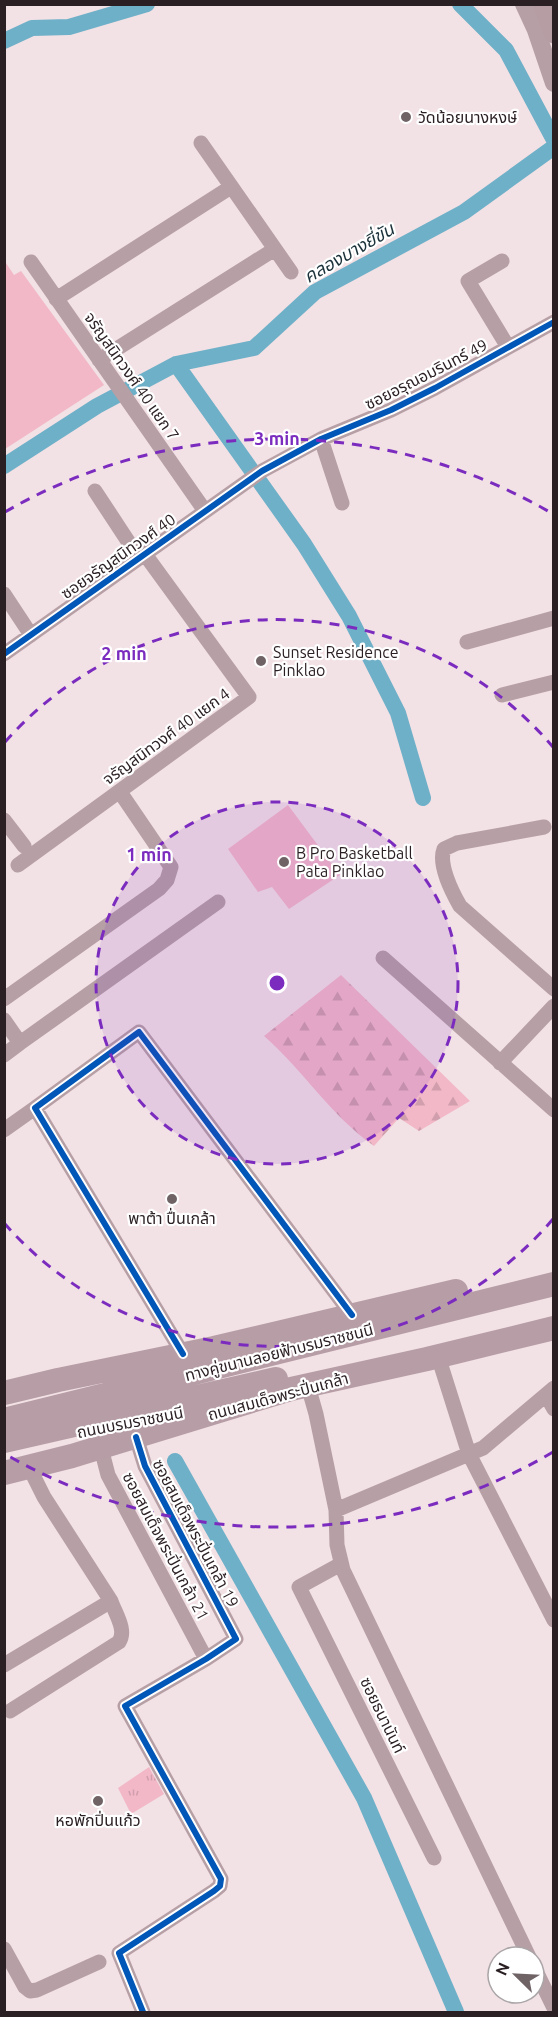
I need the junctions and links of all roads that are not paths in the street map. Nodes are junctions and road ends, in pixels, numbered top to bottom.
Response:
1 (524, 4) edge
2 (543, 4) edge
3 (554, 33) edge
4 (553, 81) edge
5 (201, 143) dead end
6 (231, 186) junction
7 (275, 249) junction
8 (502, 261) dead end
9 (31, 262) dead end
10 (291, 272) dead end
11 (56, 299) junction
12 (554, 322) edge
13 (508, 347) junction
14 (99, 360) junction
15 (321, 439) junction
16 (247, 481) joint
17 (95, 491) dead end
18 (342, 503) dead end
19 (205, 511) junction
20 (142, 556) junction
21 (4, 594) edge
22 (554, 618) edge
23 (31, 635) junction
24 (467, 642) dead end
25 (4, 654) edge
26 (554, 682) edge
27 (502, 695) dead end
28 (120, 792) junction
29 (4, 820) edge
30 (544, 827) dead end
31 (24, 846) dead end
32 (18, 865) dead end
33 (218, 902) dead end
34 (383, 958) dead end
35 (554, 988) edge
36 (4, 999) edge
37 (554, 1006) edge
38 (4, 1020) edge
39 (20, 1043) junction
40 (4, 1055) edge
41 (500, 1063) junction
42 (35, 1108) junction
43 (554, 1110) edge
44 (4, 1130) edge
45 (554, 1268) edge
46 (554, 1284) edge
47 (352, 1315) junction
48 (554, 1316) edge
49 (554, 1328) edge
50 (213, 1348) junction
51 (183, 1354) junction
52 (438, 1356) junction
53 (299, 1388) junction
54 (4, 1393) edge
55 (551, 1397) edge
56 (4, 1411) edge
57 (4, 1420) edge
58 (136, 1437) junction
59 (4, 1441) edge
60 (101, 1448) junction
61 (4, 1450) edge
62 (469, 1454) junction
63 (29, 1467) junction
64 (4, 1473) edge
65 (336, 1510) junction
66 (341, 1564) junction
67 (111, 1601) junction
68 (554, 1620) edge
69 (206, 1659) junction
70 (4, 1665) edge
71 (10, 1711) dead end
72 (434, 1858) dead end
73 (523, 1945) edge
74 (4, 1948) edge
75 (99, 1962) dead end
76 (546, 1992) edge
77 (554, 2008) edge
78 (143, 2013) edge

1 - 4 street
2 - 3 main road
5 - 6 street
6 - 7 street
6 - 11 street
7 - 10 street
7 - 14 street
8 - 13 street
9 - 11 street, จรัญสนิทวงศ์ 40 แยก 7
11 - 14 street, จรัญสนิทวงศ์ 40 แยก 7
12 - 13 street, ซอยอรุณอมรินทร์ 49
13 - 15 street, ซอยอรุณอมรินทร์ 49
14 - 19 street, จรัญสนิทวงศ์ 40 แยก 7
15 - 16 street, ซอยอรุณอมรินทร์ 49
15 - 18 street
16 - 19 street, ซอยจรัญสนิทวงศ์ 40
17 - 20 street
19 - 20 street, ซอยจรัญสนิทวงศ์ 40
20 - 23 street, ซอยจรัญสนิทวงศ์ 40
20 - 28 street, จรัญสนิทวงศ์ 40 แยก 4
21 - 23 street
22 - 24 street
23 - 25 street, ซอยจรัญสนิทวงศ์ 40
26 - 27 street
28 - 32 street, จรัญสนิทวงศ์ 40 แยก 4
28 - 36 street
29 - 31 street
30 - 35 street
33 - 39 street
34 - 41 street
37 - 41 street
38 - 39 street
39 - 40 street
41 - 43 street
42 - 44 street
42 - 47 street
42 - 51 street
45 - 47 main road
46 - 57 main road, ทางคู่ขนานลอยฟ้าบรมราชชนนี
47 - 50 main road
48 - 59 main road, ทางคู่ขนานลอยฟ้าบรมราชชนนี
49 - 52 main road, ถนนสมเด็จพระปิ่นเกล้า
50 - 51 main road
50 - 56 main road
51 - 54 main road
52 - 53 main road, ถนนสมเด็จพระปิ่นเกล้า
52 - 62 street
53 - 58 main road, ถนนสมเด็จพระปิ่นเกล้า
53 - 61 main road, ถนนบรมราชชนนี
53 - 65 street
55 - 62 street
58 - 60 main road, ถนนสมเด็จพระปิ่นเกล้า
58 - 69 street, ซอยสมเด็จพระปิ่นเกล้า 19
60 - 63 main road, ถนนสมเด็จพระปิ่นเกล้า
60 - 69 street, ซอยสมเด็จพระปิ่นเกล้า 21
62 - 65 street
62 - 68 street
63 - 64 main road, ถนนสมเด็จพระปิ่นเกล้า
63 - 67 street
65 - 66 street
66 - 72 street, ซอยธนานันท์
66 - 73 street
67 - 70 street
67 - 71 street
69 - 78 street
74 - 75 street
76 - 77 street

